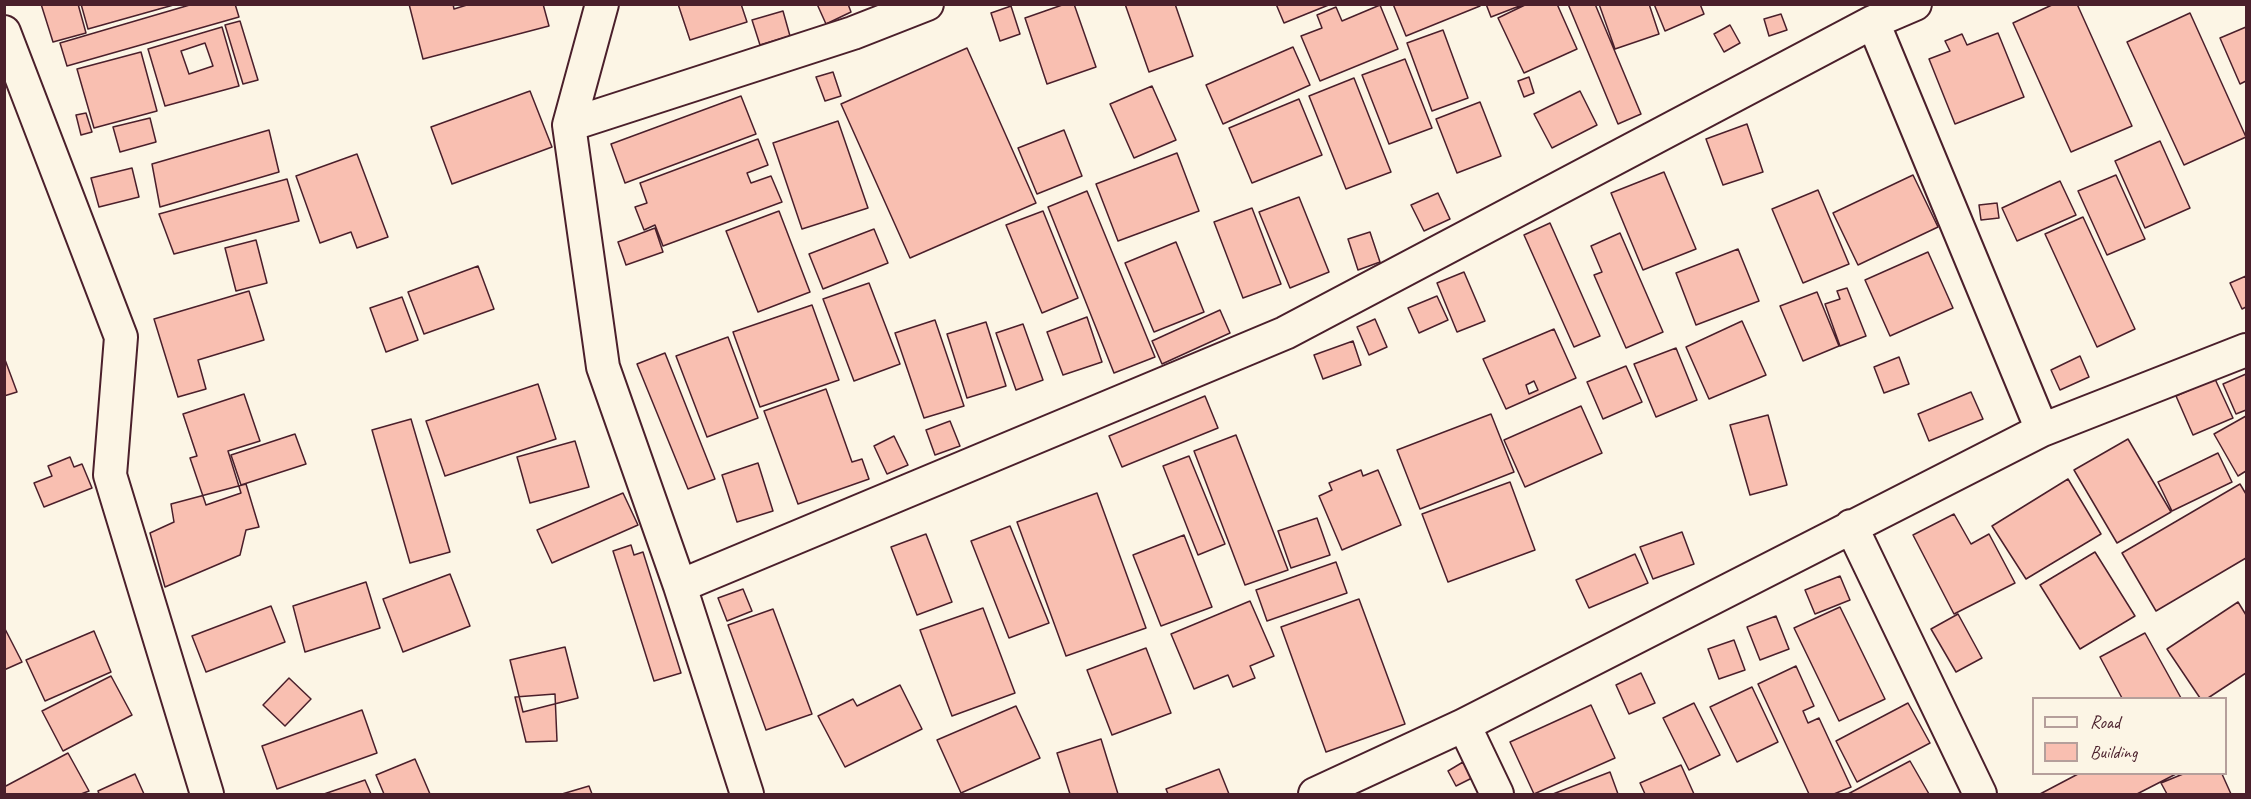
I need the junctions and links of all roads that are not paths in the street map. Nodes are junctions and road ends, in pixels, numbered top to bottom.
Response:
1 (602, 4) edge
2 (927, 4) edge
3 (1915, 4) edge
4 (1873, 22) junction
5 (4, 32) edge
6 (569, 125) junction
7 (2247, 350) edge
8 (2042, 430) junction
9 (1851, 526) junction
10 (680, 586) junction
11 (1464, 725) junction
12 (207, 795) edge
13 (747, 795) edge
14 (1315, 795) edge
15 (1497, 795) edge
16 (1980, 795) edge

1 - 6 street
2 - 6 street
3 - 4 street
4 - 8 street
4 - 10 street
5 - 12 street
6 - 10 street
7 - 8 street
8 - 9 street
9 - 11 street
9 - 16 street
10 - 13 street
11 - 14 street
11 - 15 street

